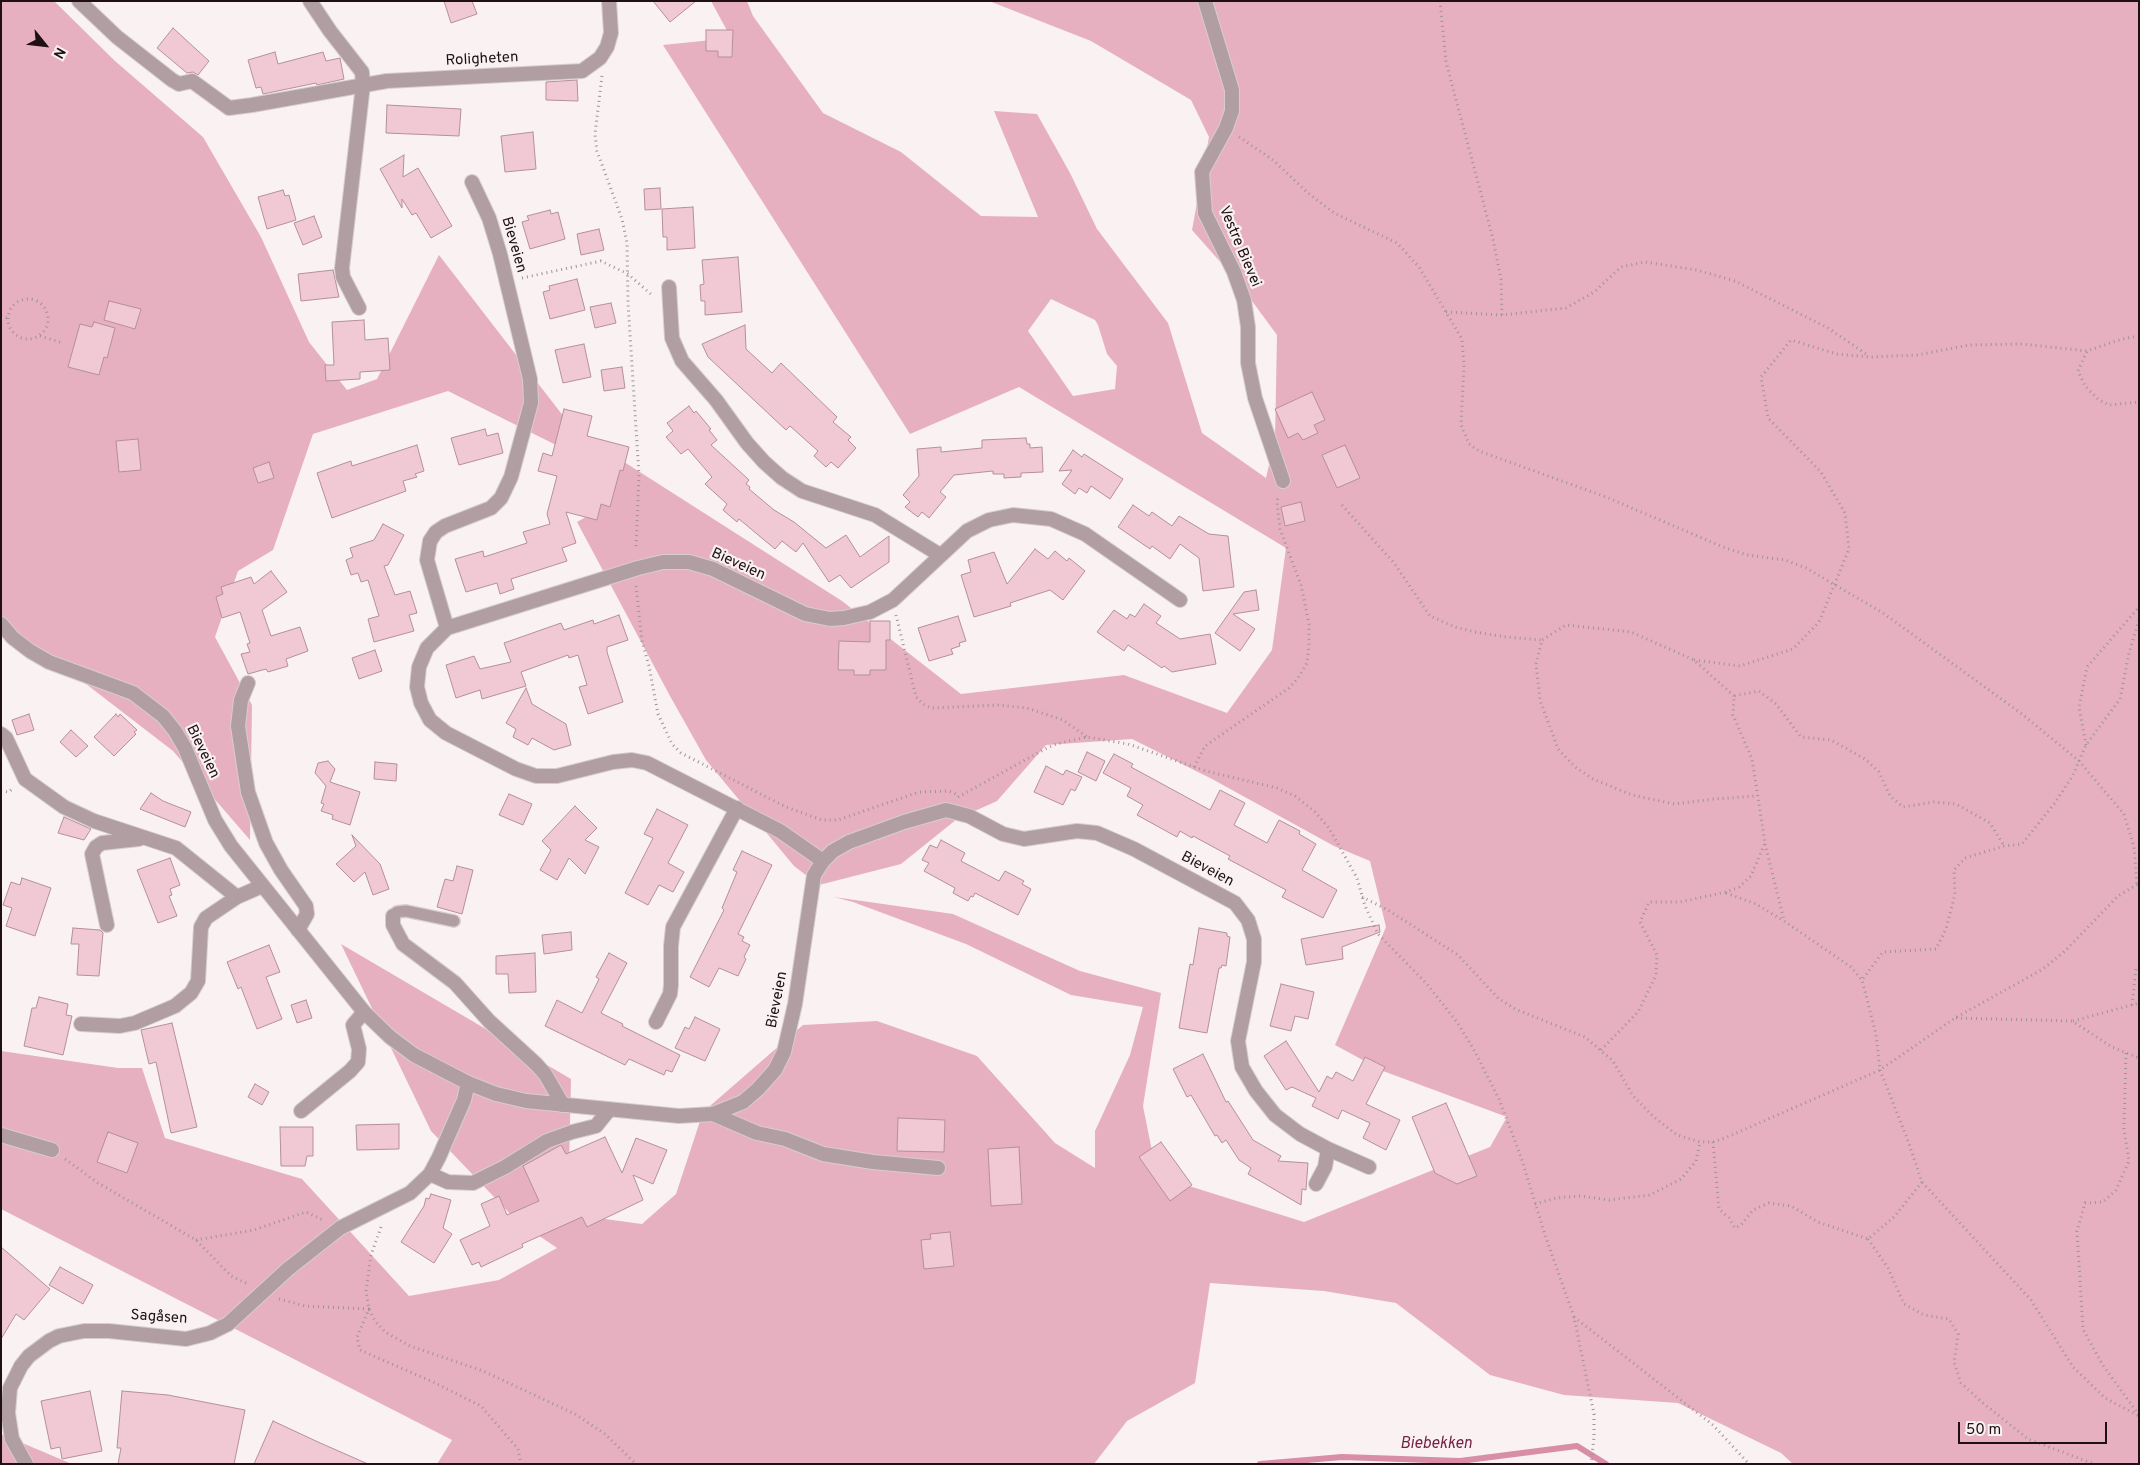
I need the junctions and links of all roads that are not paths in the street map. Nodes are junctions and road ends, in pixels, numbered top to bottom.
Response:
1 (79, 1) edge
2 (310, 1) edge
3 (609, 1) edge
4 (1205, 1) edge
5 (363, 85) junction
6 (472, 182) dead end
7 (669, 287) dead end
8 (359, 308) dead end
9 (1283, 480) road end
10 (940, 555) junction
11 (1180, 600) dead end
12 (1, 624) edge
13 (447, 628) junction
14 (248, 683) dead end
15 (1, 734) edge
16 (737, 808) junction
17 (145, 839) junction
18 (823, 860) junction
19 (262, 886) junction
20 (237, 897) junction
21 (393, 916) joint
22 (454, 921) dead end
23 (107, 925) dead end
24 (298, 930) junction
25 (364, 1012) junction
26 (656, 1022) dead end
27 (81, 1024) dead end
28 (468, 1084) junction
29 (563, 1105) junction
30 (609, 1110) junction
31 (302, 1111) dead end
32 (714, 1114) junction
33 (1, 1135) edge
34 (1328, 1149) junction
35 (52, 1150) road end
36 (1369, 1167) dead end
37 (938, 1168) dead end
38 (430, 1174) junction
39 (1316, 1184) dead end
40 (26, 1464) edge

1 - 5 street, Roligheten
2 - 5 street
3 - 5 street, Roligheten
4 - 9 street, Vestre Bievei
5 - 8 street
6 - 13 street, Bieveien
7 - 10 street
10 - 11 street, Bieveien
10 - 13 street, Bieveien
12 - 19 street, Bieveien
13 - 16 street, Bieveien
14 - 24 street
15 - 17 street
16 - 18 street, Bieveien
16 - 26 street
17 - 20 street
17 - 23 street
18 - 32 street, Bieveien
18 - 34 street, Bieveien
19 - 20 street
19 - 24 street, Bieveien
20 - 27 street
21 - 22 lane
21 - 29 street
24 - 25 street, Bieveien
25 - 28 street, Bieveien
25 - 31 street
28 - 29 street, Bieveien
28 - 38 street
29 - 30 street, Bieveien
30 - 32 street, Bieveien
30 - 38 street
32 - 37 street, Bieveien
33 - 35 street
34 - 36 street, Bieveien
34 - 39 street
38 - 40 street, Sagåsen, bridge

